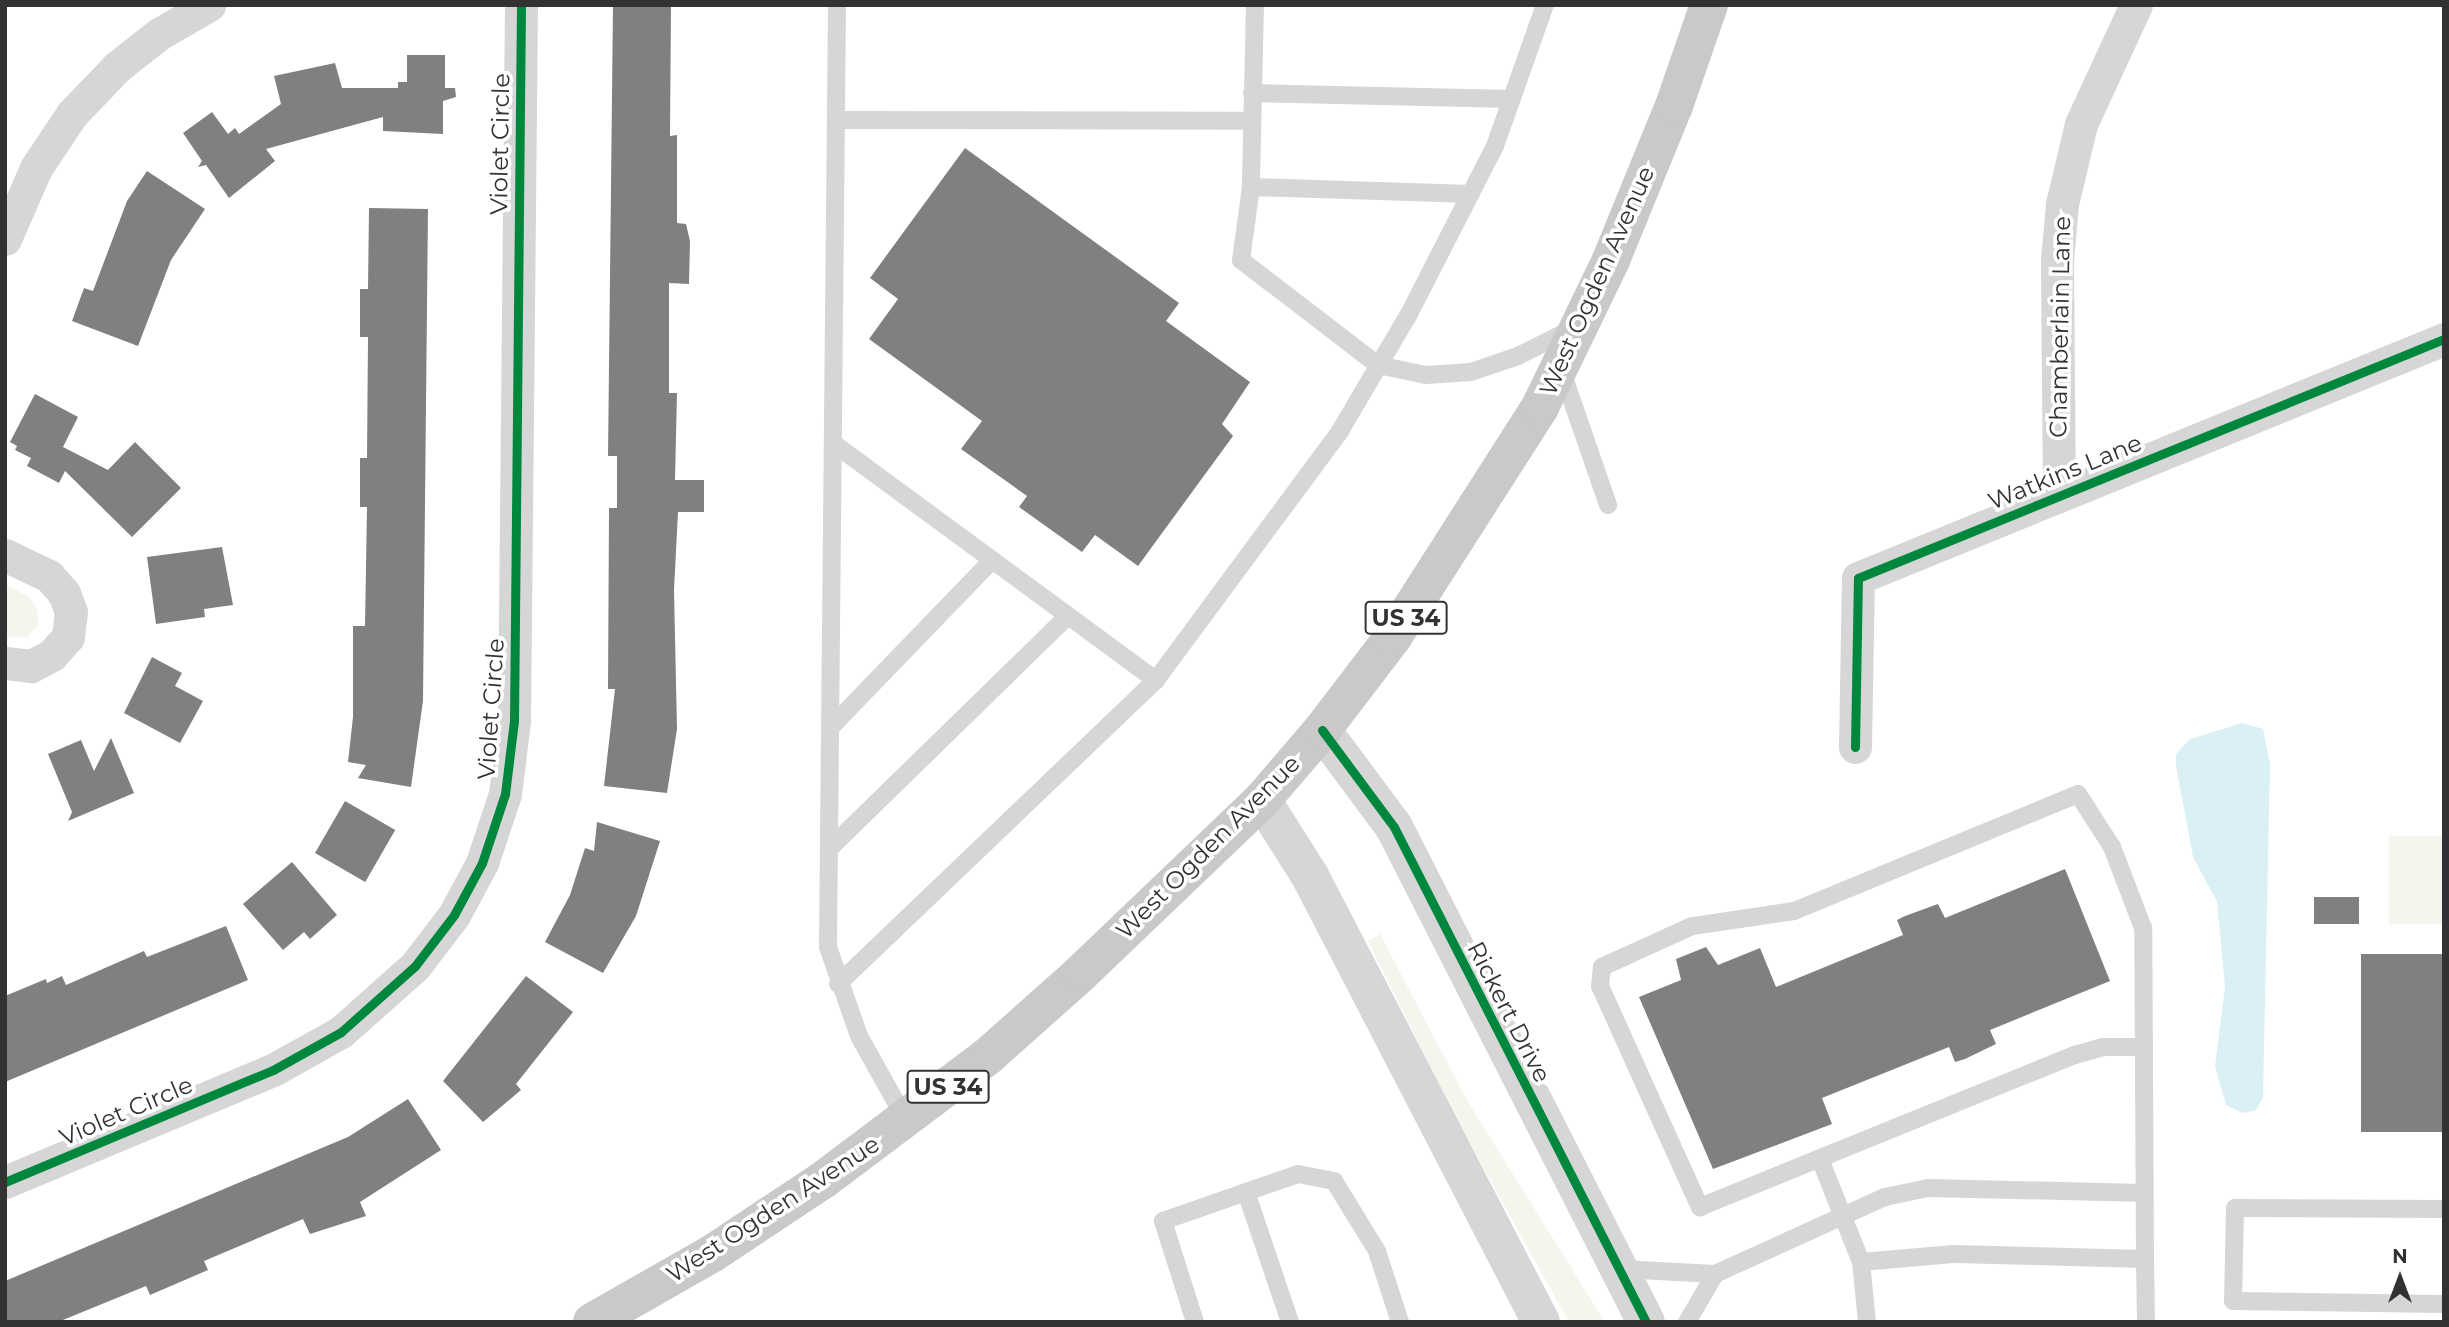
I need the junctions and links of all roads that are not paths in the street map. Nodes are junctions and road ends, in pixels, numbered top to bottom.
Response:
1 (209, 5) edge
2 (521, 5) edge
3 (837, 5) edge
4 (1255, 5) edge
5 (1545, 5) edge
6 (1709, 5) edge
7 (2136, 5) edge
8 (1252, 93) junction
9 (1512, 99) junction
10 (836, 120) junction
11 (1251, 121) junction
12 (1251, 187) junction
13 (1471, 194) junction
14 (5, 239) edge
15 (1583, 324) junction
16 (2444, 339) edge
17 (1378, 365) junction
18 (1561, 367) junction
19 (833, 443) junction
20 (2059, 496) junction
21 (1608, 505) dead end
22 (5, 555) edge
23 (992, 560) junction
24 (1068, 616) junction
25 (5, 663) edge
26 (1156, 680) junction
27 (830, 728) junction
28 (1322, 730) junction
29 (1855, 747) dead end
30 (1262, 800) junction
31 (829, 849) junction
32 (838, 984) junction
33 (2143, 1047) junction
34 (906, 1120) junction
35 (1820, 1159) junction
36 (5, 1182) edge
37 (1246, 1192) junction
38 (2144, 1193) junction
39 (2444, 1209) edge
40 (1844, 1214) junction
41 (2145, 1259) junction
42 (1861, 1262) junction
43 (1619, 1269) junction
44 (1715, 1274) junction
45 (2444, 1304) edge
46 (592, 1322) edge
47 (1195, 1322) edge
48 (1290, 1322) edge
49 (1401, 1322) edge
50 (1541, 1322) edge
51 (1646, 1322) edge
52 (1687, 1322) edge
53 (1867, 1322) edge
54 (2146, 1322) edge

1 - 14 street
2 - 36 street, Violet Circle
3 - 10 lane
4 - 8 lane
5 - 9 lane
6 - 15 main road, West Ogden Avenue / US 34
7 - 20 street, Chamberlain Lane
8 - 9 lane
8 - 11 lane
9 - 13 lane
10 - 11 lane
10 - 19 lane
11 - 12 lane
12 - 13 lane
12 - 17 lane
13 - 17 lane
15 - 17 lane
15 - 18 main road, West Ogden Avenue / US 34
16 - 20 street, Watkins Lane
17 - 26 lane
18 - 21 lane
18 - 28 main road, West Ogden Avenue / US 34
19 - 23 lane
19 - 27 lane
20 - 29 street, Watkins Lane
22 - 25 street
23 - 24 lane
23 - 27 lane
24 - 26 lane
24 - 31 lane
26 - 32 lane
27 - 31 lane
28 - 30 main road, West Ogden Avenue / US 34
28 - 43 street, Rickert Drive
30 - 34 main road, West Ogden Avenue / US 34
30 - 50 street
31 - 32 lane
32 - 34 lane
33 - 35 lane
33 - 35 lane
33 - 38 lane
34 - 46 main road, West Ogden Avenue / US 34
35 - 40 lane
37 - 47 lane
37 - 48 lane
37 - 49 lane
38 - 40 lane
38 - 41 lane
39 - 45 lane
40 - 42 lane
40 - 44 lane
41 - 42 lane
41 - 54 lane
42 - 53 lane
43 - 44 lane
43 - 51 street, Rickert Drive
44 - 52 lane

